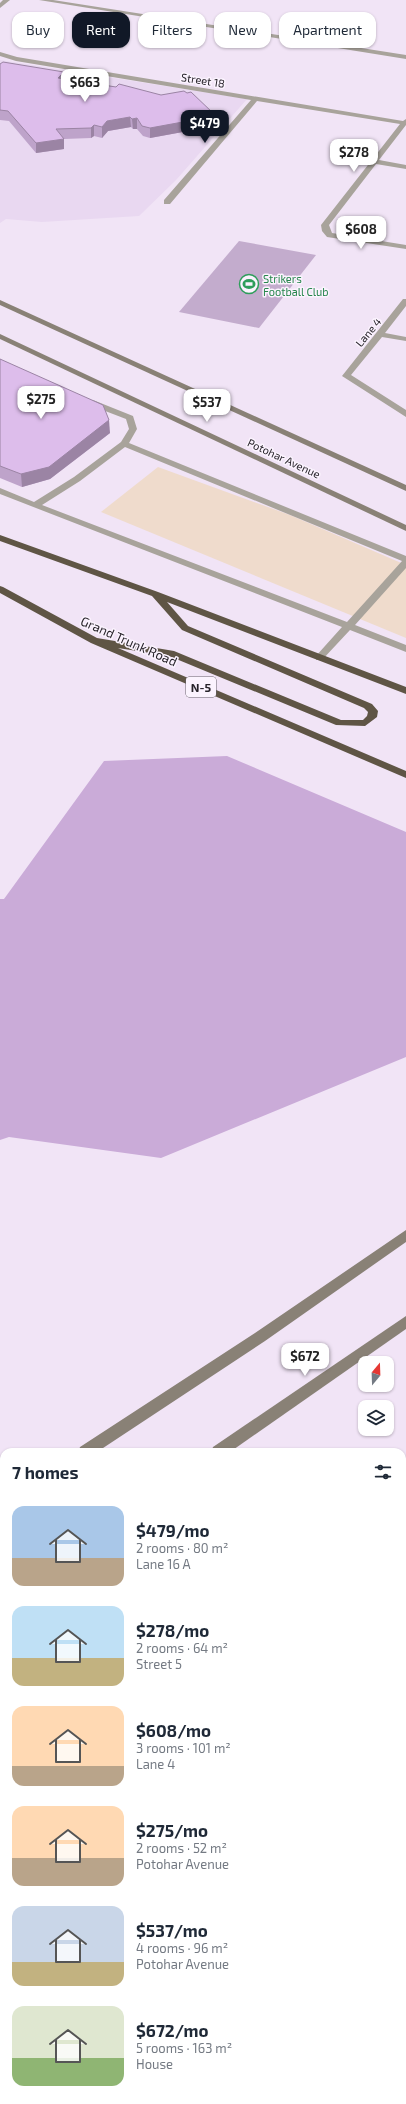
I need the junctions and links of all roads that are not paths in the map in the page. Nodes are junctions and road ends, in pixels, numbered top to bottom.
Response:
1 (7, 0) edge
2 (42, 0) edge
3 (0, 6) edge
4 (0, 54) edge
5 (406, 57) edge
6 (256, 98) junction
7 (405, 122) edge
8 (374, 161) junction
9 (406, 167) edge
10 (167, 202) dead end
11 (406, 247) edge
12 (406, 301) edge
13 (0, 302) edge
14 (380, 334) junction
15 (0, 336) edge
16 (406, 339) edge
17 (82, 398) edge
18 (406, 414) edge
19 (124, 444) junction
20 (406, 488) edge
21 (0, 491) edge
22 (35, 505) junction
23 (406, 528) edge
24 (0, 538) edge
25 (406, 561) edge
26 (0, 589) edge
27 (155, 594) junction
28 (349, 625) junction
29 (94, 641) junction
30 (406, 649) edge
31 (319, 658) junction
32 (406, 691) edge
33 (406, 775) edge
34 (406, 1235) edge
35 (406, 1322) edge
36 (91, 1448) edge
37 (224, 1448) edge

1 - 3 street
2 - 5 street
4 - 6 street, Street 18
6 - 7 street, Street 18
6 - 10 street
7 - 8 street
8 - 9 street
8 - 11 street
12 - 14 street, Lane 4
13 - 20 street, Potohar Avenue
14 - 16 street
14 - 18 street, Lane 4
15 - 23 street, Potohar Avenue
17 - 19 street
19 - 22 street
19 - 25 street
21 - 22 street
22 - 28 street
24 - 27 highway
25 - 28 street
26 - 29 highway, Grand Trunk Road / N-5
27 - 29 highway
27 - 31 highway
28 - 30 street
28 - 31 street
29 - 33 highway, Grand Trunk Road / N-5
31 - 32 highway
34 - 36 street
35 - 37 street

